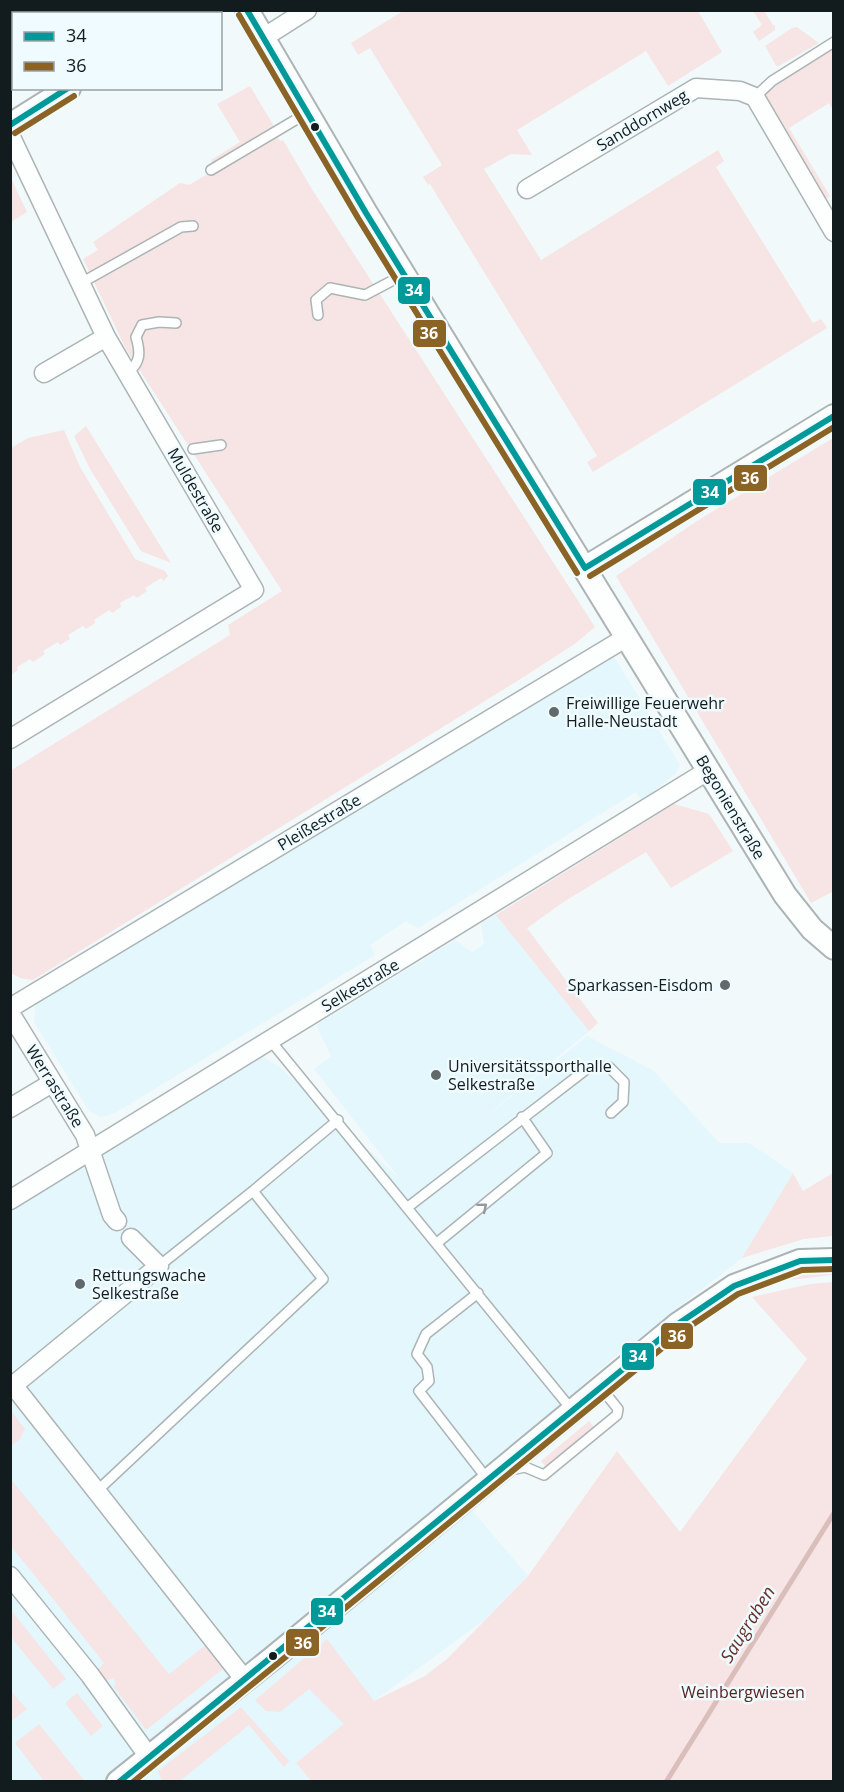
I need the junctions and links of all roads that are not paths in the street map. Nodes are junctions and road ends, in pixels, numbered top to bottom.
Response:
1 (247, 10) edge
2 (307, 10) edge
3 (263, 38) junction
4 (834, 42) edge
5 (66, 90) edge
6 (755, 97) junction
7 (307, 113) junction
8 (10, 125) edge
9 (10, 135) edge
10 (211, 170) dead end
11 (527, 189) dead end
12 (193, 226) dead end
13 (834, 232) edge
14 (403, 275) junction
15 (81, 283) junction
16 (318, 315) dead end
17 (176, 323) dead end
18 (106, 337) junction
19 (44, 373) dead end
20 (128, 373) junction
21 (834, 416) edge
22 (221, 445) dead end
23 (193, 449) dead end
24 (585, 568) junction
25 (627, 637) junction
26 (10, 739) edge
27 (709, 770) junction
28 (834, 948) edge
29 (10, 1008) edge
30 (10, 1013) edge
31 (270, 1040) junction
32 (52, 1083) junction
33 (10, 1108) edge
34 (611, 1113) dead end
35 (522, 1117) junction
36 (338, 1120) junction
37 (92, 1155) junction
38 (253, 1191) junction
39 (10, 1200) edge
40 (408, 1207) junction
41 (117, 1221) dead end
42 (131, 1238) dead end
43 (437, 1243) junction
44 (834, 1260) edge
45 (159, 1266) junction
46 (478, 1293) junction
47 (11, 1385) edge
48 (602, 1389) junction
49 (573, 1411) junction
50 (492, 1477) junction
51 (97, 1491) junction
52 (10, 1576) edge
53 (245, 1680) junction
54 (148, 1757) junction
55 (118, 1782) edge

1 - 3 street, Begonienstraße
2 - 3 street
3 - 7 street, Begonienstraße
4 - 6 lane
5 - 8 street
6 - 11 street, Sanddornweg
6 - 13 street
7 - 10 lane
7 - 14 street, Begonienstraße
9 - 15 street, Muldestraße
12 - 15 lane
14 - 16 lane
14 - 24 street, Begonienstraße
15 - 18 street, Muldestraße
17 - 20 lane
18 - 19 street
18 - 20 street, Muldestraße
20 - 26 street, Muldestraße
21 - 24 street
22 - 23 lane
24 - 25 street, Begonienstraße
25 - 27 street, Begonienstraße
25 - 29 street, Pleißestraße
27 - 28 street, Begonienstraße
27 - 31 street, Selkestraße
30 - 32 street, Werrastraße
31 - 36 lane
31 - 37 street, Selkestraße
32 - 33 street
32 - 37 street, Werrastraße
34 - 35 lane
35 - 40 lane
43 -> 35 lane
36 - 38 lane
36 - 40 lane
37 - 39 street, Selkestraße
37 - 41 street
38 - 45 lane
38 - 51 lane
40 - 43 lane
42 - 45 street
43 - 46 lane
44 - 48 street
45 - 47 street
46 - 49 lane
46 - 50 lane
47 - 51 street
48 - 49 street
48 - 50 lane
49 - 50 street
50 - 53 street
51 - 53 street
52 - 54 street
53 - 54 street
54 - 55 street

